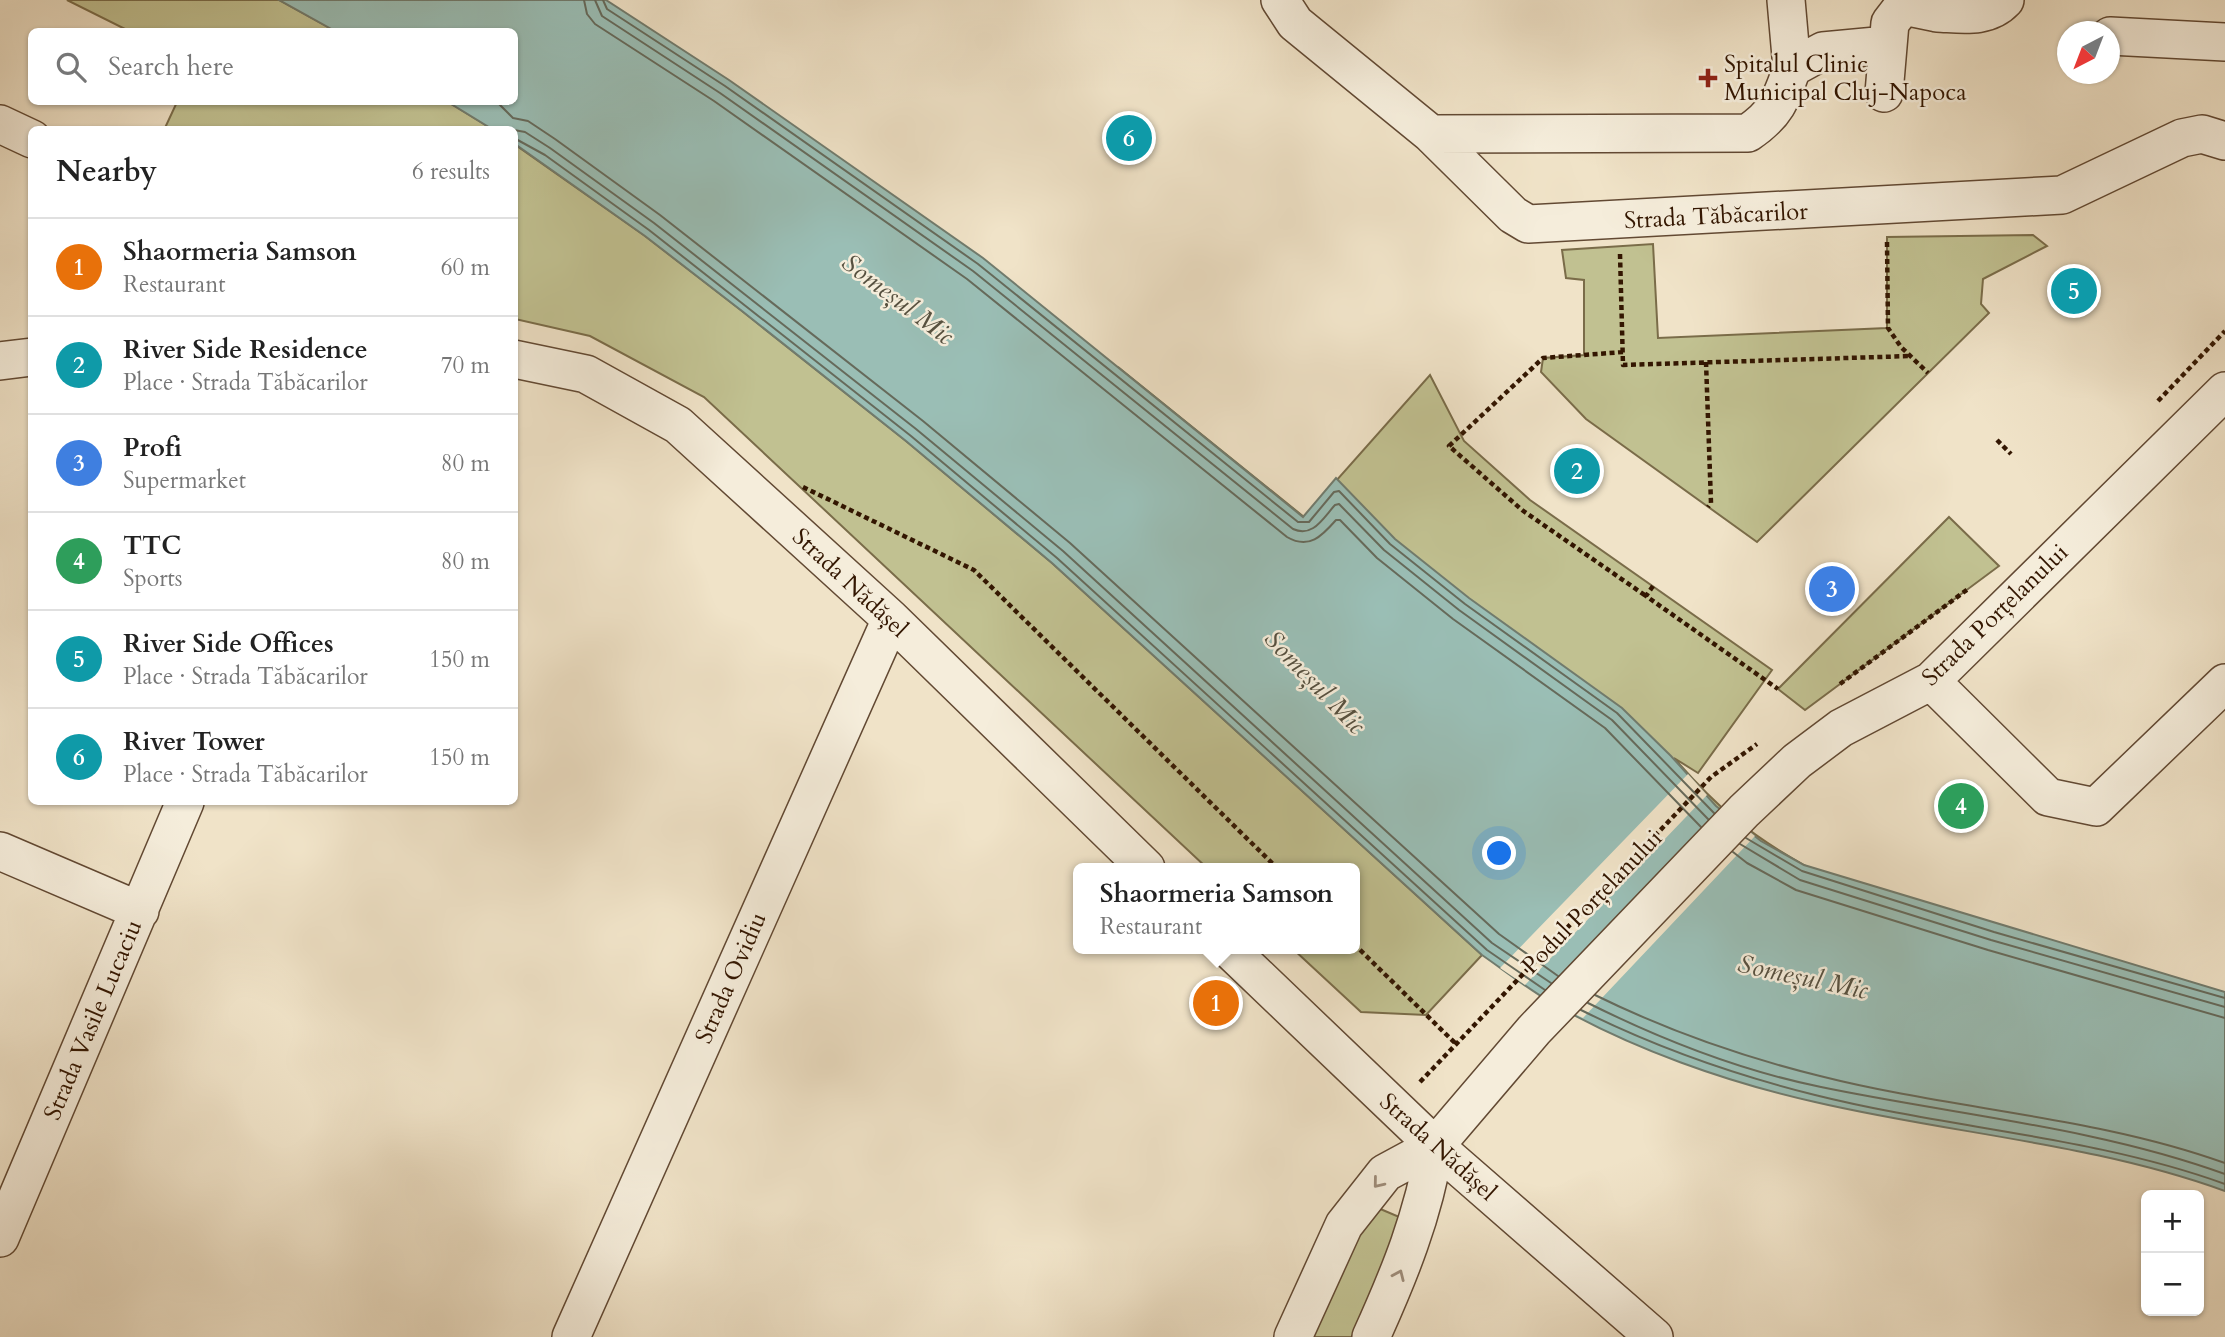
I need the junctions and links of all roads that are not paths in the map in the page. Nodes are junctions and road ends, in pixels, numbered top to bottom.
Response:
1 (1280, 0) edge
2 (1786, 0) edge
3 (2005, 0) edge
4 (1938, 7) edge
5 (2120, 37) edge
6 (2225, 42) edge
7 (1887, 45) junction
8 (1792, 68) junction
9 (1885, 93) dead end
10 (0, 124) edge
11 (1431, 134) junction
12 (28, 137) edge
13 (2225, 141) edge
14 (28, 358) edge
15 (518, 360) edge
16 (0, 361) edge
17 (2225, 391) edge
18 (891, 620) junction
19 (1931, 681) junction
20 (2225, 683) edge
21 (184, 805) edge
22 (1744, 811) joint
23 (0, 851) edge
24 (1141, 863) edge
25 (139, 911) junction
26 (1234, 954) edge
27 (1435, 1146) junction
28 (0, 1238) edge
29 (571, 1337) edge
30 (1293, 1337) edge
31 (1371, 1337) edge
32 (1654, 1337) edge

1 - 11 street, Strada Tăbăcarilor
2 - 8 street
3 - 4 street
4 - 7 street
5 - 6 street
7 - 8 street
7 - 9 street
8 - 11 street
10 - 12 street
11 - 13 street, Strada Tăbăcarilor
14 - 16 street
15 - 18 street, Strada Nădășel
17 - 19 street, Strada Porțelanului
18 - 24 street, Strada Nădășel
18 - 29 street, Strada Ovidiu
19 - 20 street
19 - 22 street, Strada Porțelanului
21 - 25 street, Strada Vasile Lucaciu
22 - 27 street, Podul Porțelanului
23 - 25 street
25 - 28 street, Strada Vasile Lucaciu
26 - 27 street, Strada Nădășel
27 -> 30 street
31 -> 27 street
27 - 32 street, Strada Nădășel

